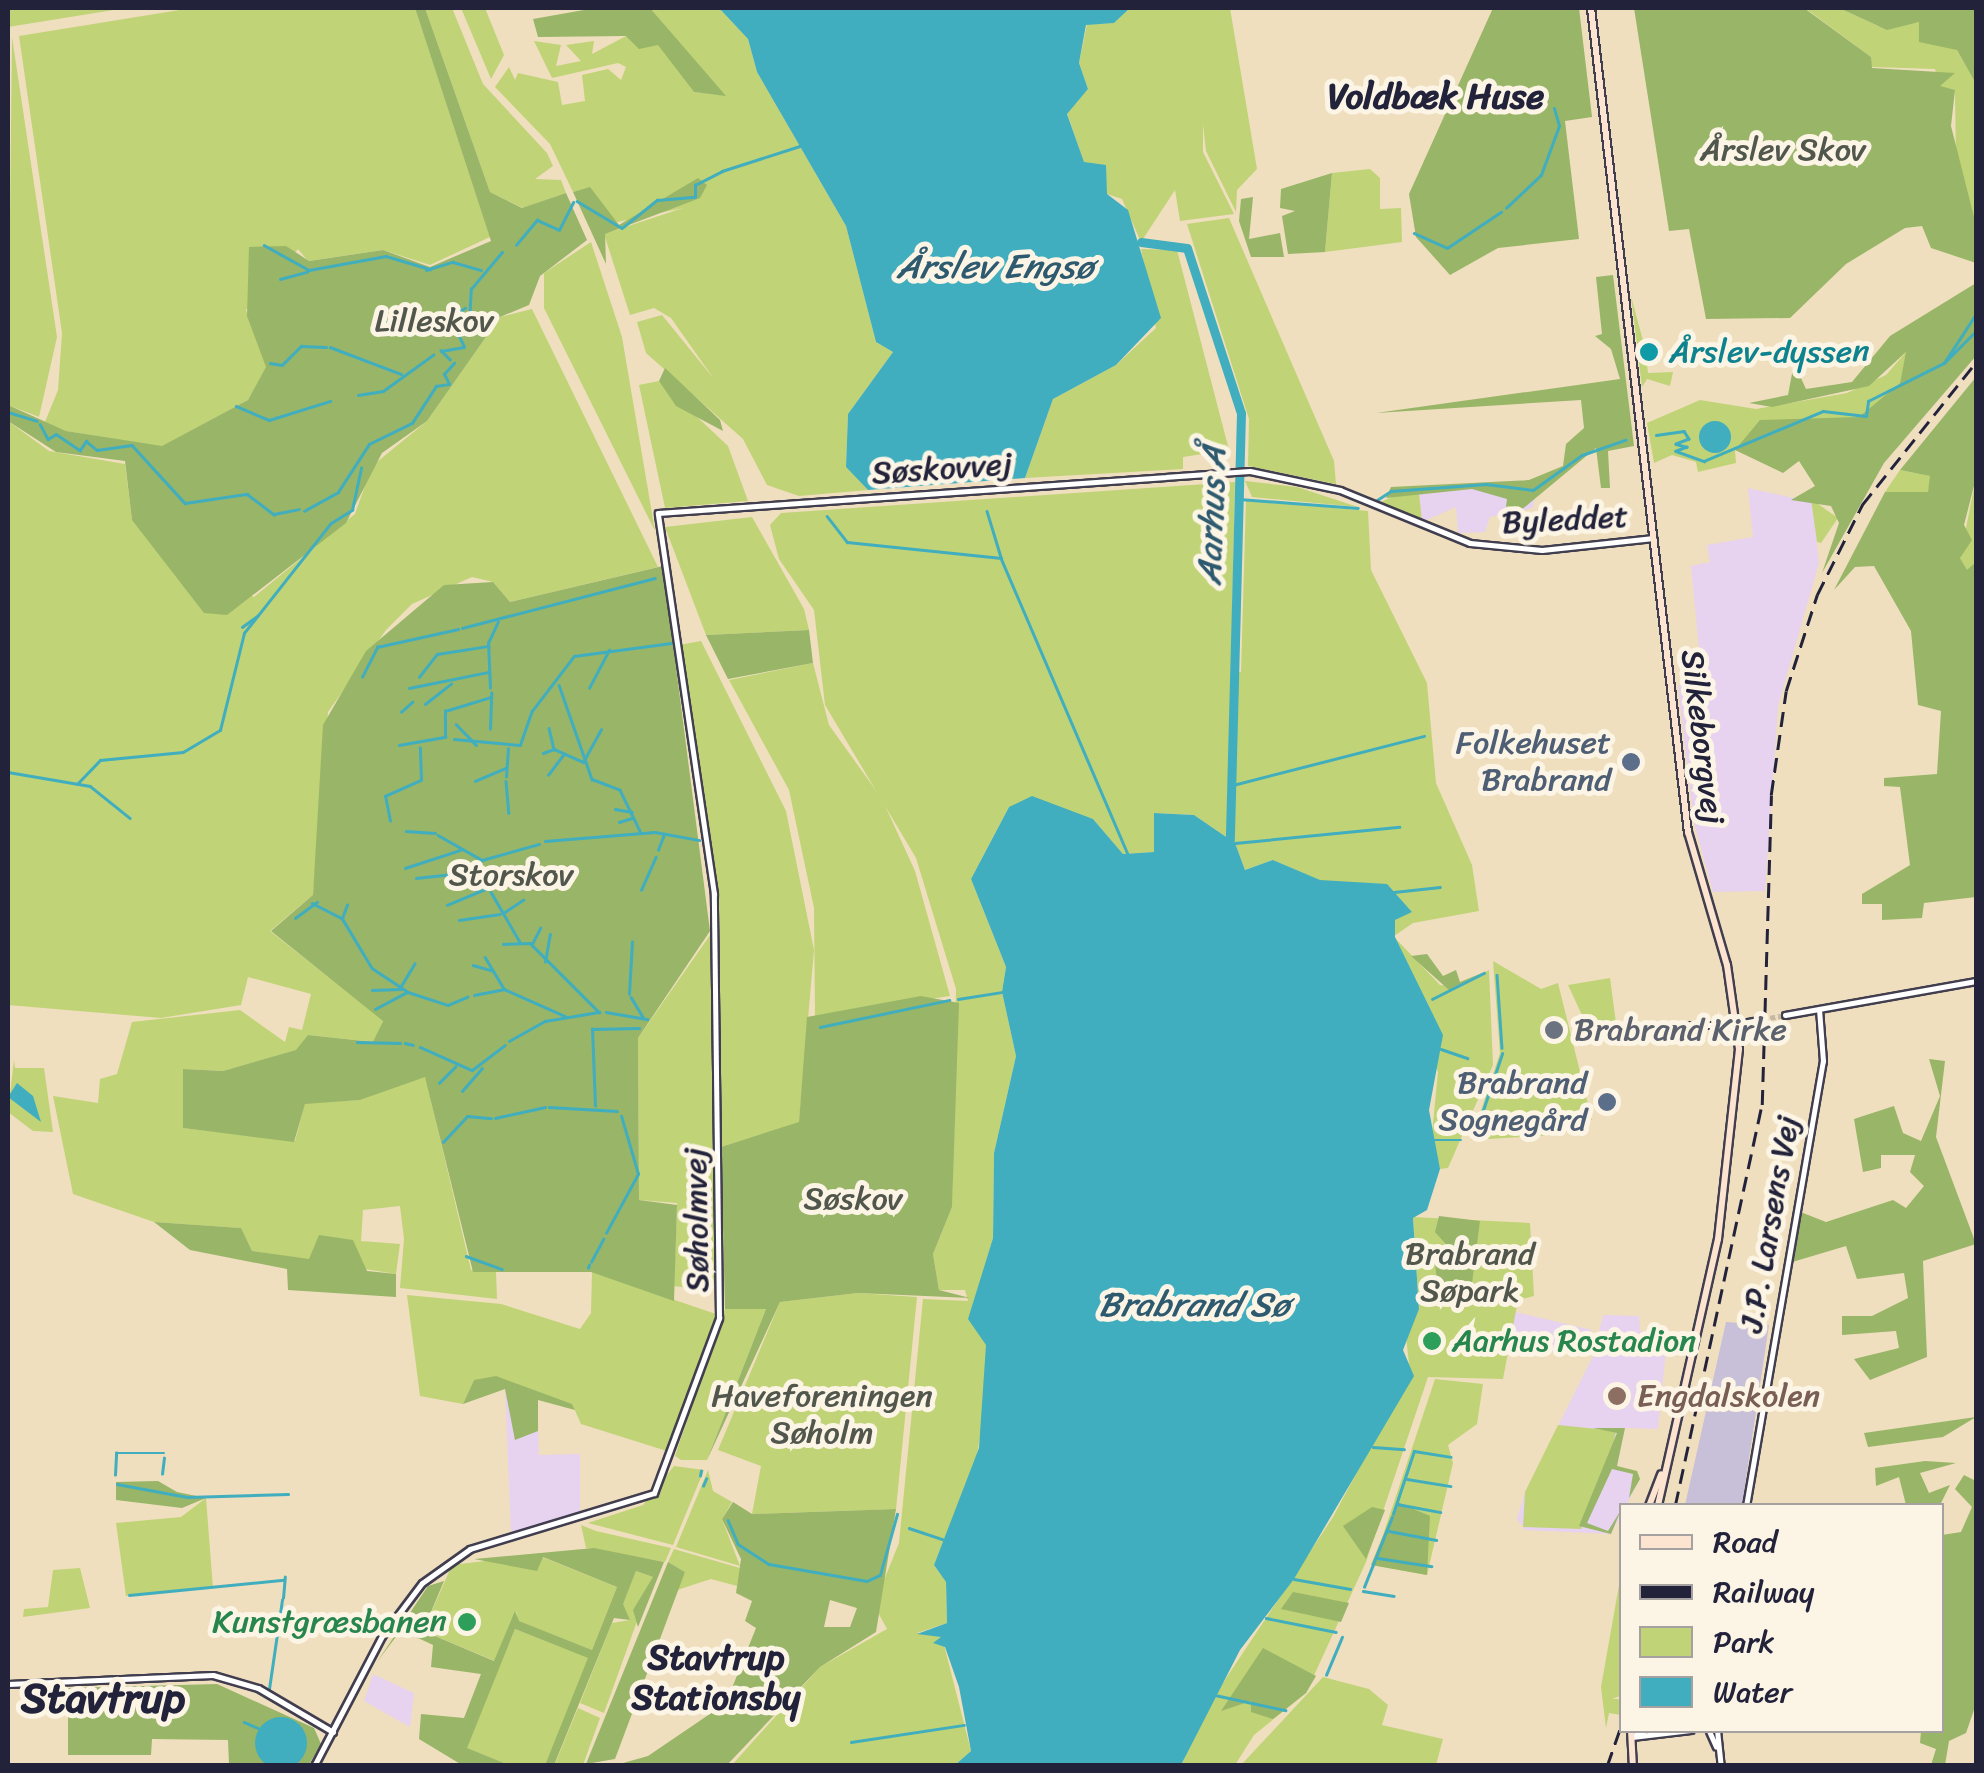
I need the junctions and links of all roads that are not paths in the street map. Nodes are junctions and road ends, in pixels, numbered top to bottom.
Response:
1 (1591, 8) edge
2 (1367, 502) joint
3 (658, 513) joint
4 (1652, 538) junction
5 (1976, 981) edge
6 (1819, 1009) junction
7 (1785, 1015) tunnel mouth
8 (1764, 1019) tunnel mouth
9 (1748, 1022) dead end
10 (1662, 1025) dead end
11 (1728, 1025) dead end
12 (1666, 1463) junction
13 (1651, 1503) edge
14 (1659, 1503) edge
15 (1747, 1503) edge
16 (8, 1684) edge
17 (333, 1732) junction
18 (1713, 1733) edge
19 (1632, 1734) edge
20 (314, 1766) edge
21 (1634, 1766) edge
22 (1721, 1766) edge

1 - 4 main road, Silkeborgvej
2 - 3 street, Søskovvej
2 - 4 street, Byleddet
3 - 17 street, Søholmvej
4 - 12 main road, Silkeborgvej
5 - 6 street
6 - 7 street
6 - 15 street, J.P. Larsens Vej
8 - 9 street
10 - 11 street
12 - 13 main road, Silkeborgvej
12 - 14 main road, Silkeborgvej
16 - 17 street
17 - 20 street
18 - 22 street
19 - 21 main road

